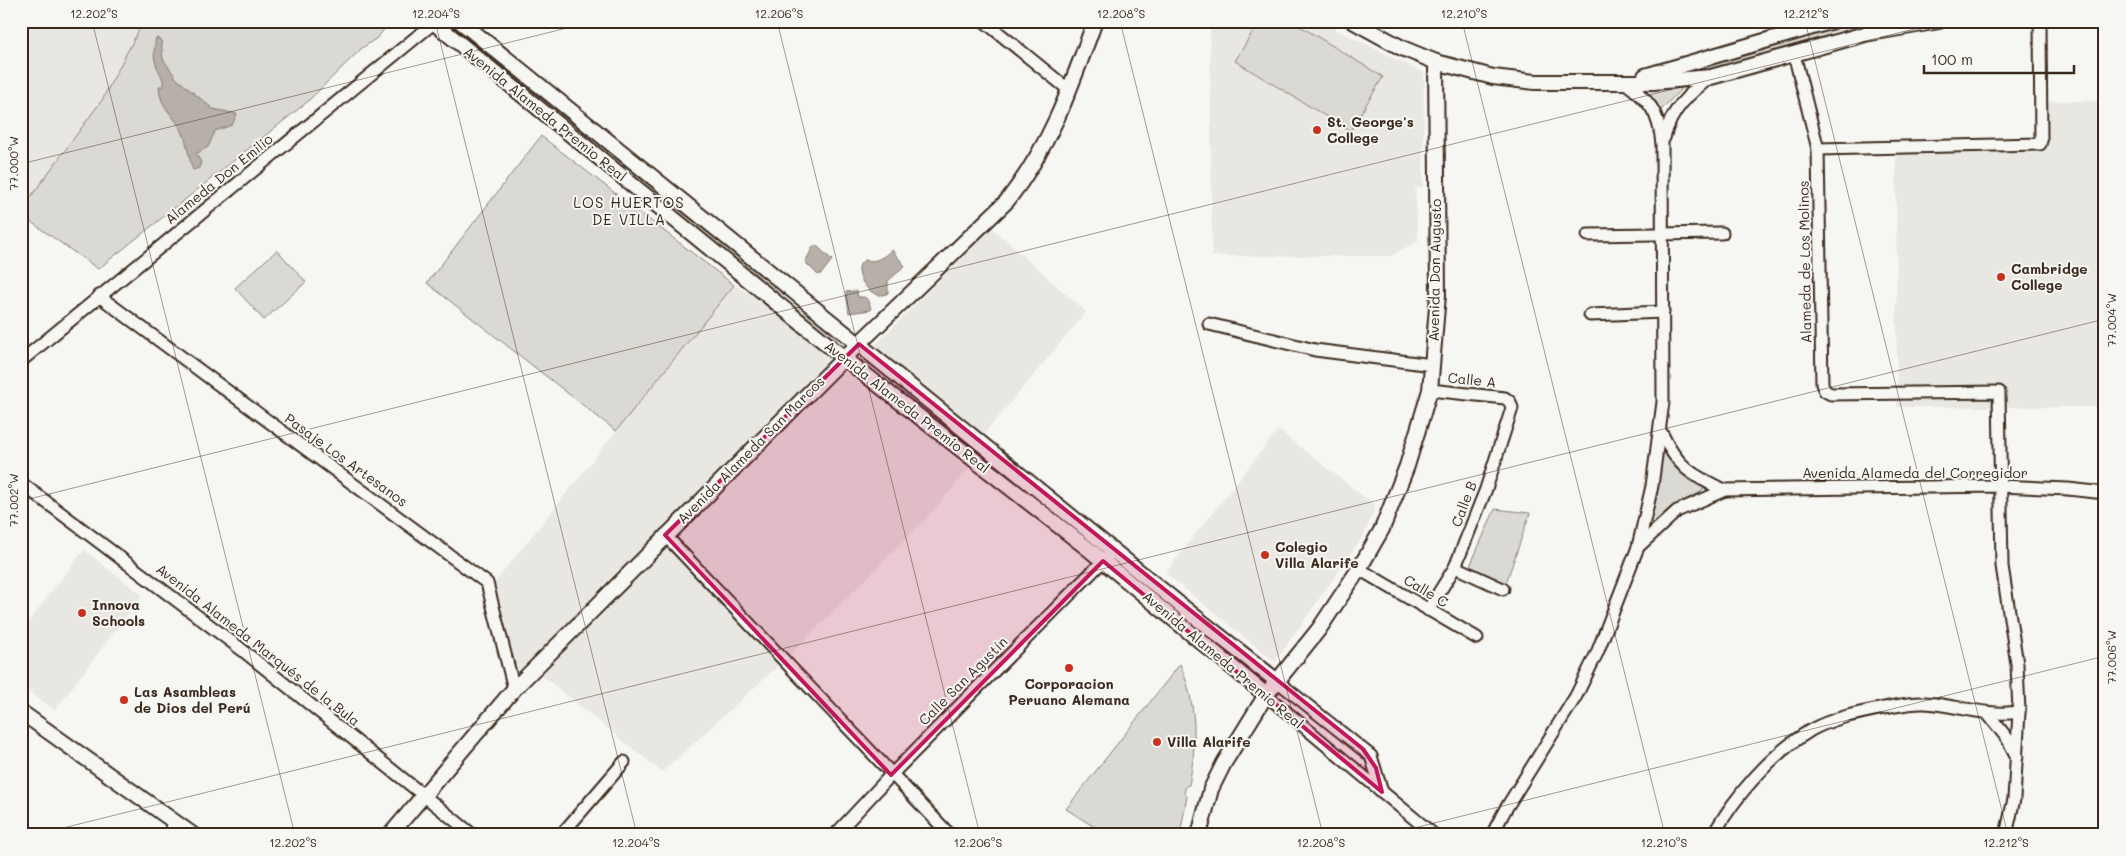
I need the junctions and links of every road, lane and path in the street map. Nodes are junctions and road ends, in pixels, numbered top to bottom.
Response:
1 (460, 21) edge
2 (984, 21) edge
3 (1095, 21) edge
4 (1353, 21) edge
5 (1833, 21) edge
6 (2040, 21) edge
7 (434, 22) edge
8 (1931, 22) edge
9 (1794, 54) junction
10 (1436, 62) junction
11 (1711, 77) junction
12 (1623, 81) junction
13 (1069, 90) junction
14 (1662, 144) junction
15 (1818, 149) junction
16 (1588, 234) dead end
17 (1663, 234) junction
18 (1722, 234) dead end
19 (99, 296) junction
20 (1663, 312) junction
21 (1590, 315) dead end
22 (1209, 324) dead end
23 (859, 344) junction
24 (844, 358) junction
25 (21, 361) edge
26 (1432, 366) junction
27 (1430, 390) junction
28 (1510, 402) joint
29 (944, 414) junction
30 (934, 428) junction
31 (1661, 432) junction
32 (985, 447) junction
33 (975, 460) junction
34 (21, 483) edge
35 (1999, 486) junction
36 (1725, 490) junction
37 (2105, 493) edge
38 (665, 536) junction
39 (1638, 547) junction
40 (1114, 550) junction
41 (1104, 561) junction
42 (1455, 567) junction
43 (1359, 569) junction
44 (1503, 589) dead end
45 (1179, 604) junction
46 (1428, 610) junction
47 (1170, 616) junction
48 (1477, 638) dead end
49 (1277, 681) junction
50 (514, 689) junction
51 (1266, 695) junction
52 (21, 712) edge
53 (2019, 712) junction
54 (1988, 714) junction
55 (2018, 758) junction
56 (624, 762) dead end
57 (891, 775) junction
58 (1382, 792) junction
59 (424, 794) junction
60 (172, 818) junction
61 (1719, 832) edge
62 (171, 835) edge
63 (193, 835) edge
64 (390, 835) edge
65 (473, 835) edge
66 (561, 835) edge
67 (835, 835) edge
68 (950, 835) edge
69 (1199, 835) edge
70 (1434, 835) edge
71 (1492, 835) edge
72 (2006, 835) edge

1 - 23 street, Avenida Alameda Premio Real
2 - 13 street
3 - 13 street, Avenida Alameda San Marcos
4 - 10 street
5 - 12 street
6 - 15 street
7 - 19 street, Alameda Don Emilio
7 - 24 street, Avenida Alameda Premio Real
8 - 9 street
9 - 11 street
9 - 15 street, Alameda de Los Molinos
10 - 12 street
10 - 26 street, Avenida Don Augusto
11 - 12 street
11 - 14 street
12 - 14 street
13 - 23 street, Avenida Alameda San Marcos
14 - 17 street
15 - 35 street, Alameda de Los Molinos
16 - 17 street
17 - 18 street
17 - 20 street
19 - 25 street, Alameda Don Emilio
19 - 50 street, Pasaje Los Artesanos
20 - 21 street
20 - 31 street
22 - 26 street
23 - 24 street, Avenida Alameda San Marcos
23 - 29 street, Avenida Alameda Premio Real
24 - 30 street, Avenida Alameda Premio Real
24 - 38 street, Avenida Alameda San Marcos
26 - 27 street, Avenida Don Augusto
27 - 28 street, Calle A
27 - 43 street, Avenida Don Augusto
28 - 42 street, Calle B
29 - 30 street
29 - 32 street, Avenida Alameda Premio Real
30 - 33 street, Avenida Alameda Premio Real
31 - 36 street, Avenida Alameda del Corregidor
31 - 39 street
32 - 33 street
32 - 40 street, Avenida Alameda Premio Real
33 - 41 street, Avenida Alameda Premio Real
34 - 59 street, Avenida Alameda Marqués de la Bula
35 - 36 street, Avenida Alameda del Corregidor
35 - 37 street, Avenida Alameda del Corregidor
35 - 53 street
36 - 39 street, Avenida Alameda del Corregidor
38 - 50 street, Avenida Alameda San Marcos
38 - 57 street
39 - 71 street
40 - 41 street, Calle San Agustín
40 - 45 street, Avenida Alameda Premio Real
41 - 47 street, Avenida Alameda Premio Real
41 - 57 street, Calle San Agustín
42 - 44 street
42 - 46 street, Calle B
43 - 46 street, Calle C
43 - 49 street, Avenida Don Augusto
45 - 47 street
45 - 49 street, Avenida Alameda Premio Real
46 - 48 street, Calle C
47 - 51 street, Avenida Alameda Premio Real
49 - 51 street, Avenida Don Augusto
49 - 58 street, Avenida Alameda Premio Real
50 - 59 street, Avenida Alameda San Marcos
51 - 58 street, Avenida Alameda Premio Real
51 - 69 street, Avenida Don Augusto
52 - 60 street
53 - 54 street
53 - 55 street
54 - 55 street
54 - 61 street
55 - 72 street
56 - 66 street
57 - 67 street, Calle San Agustín
57 - 68 street
58 - 70 street, Avenida Alameda Premio Real
59 - 64 street, Avenida Alameda San Marcos
59 - 65 street, Avenida Alameda Marqués de la Bula
60 - 62 street
60 - 63 street

